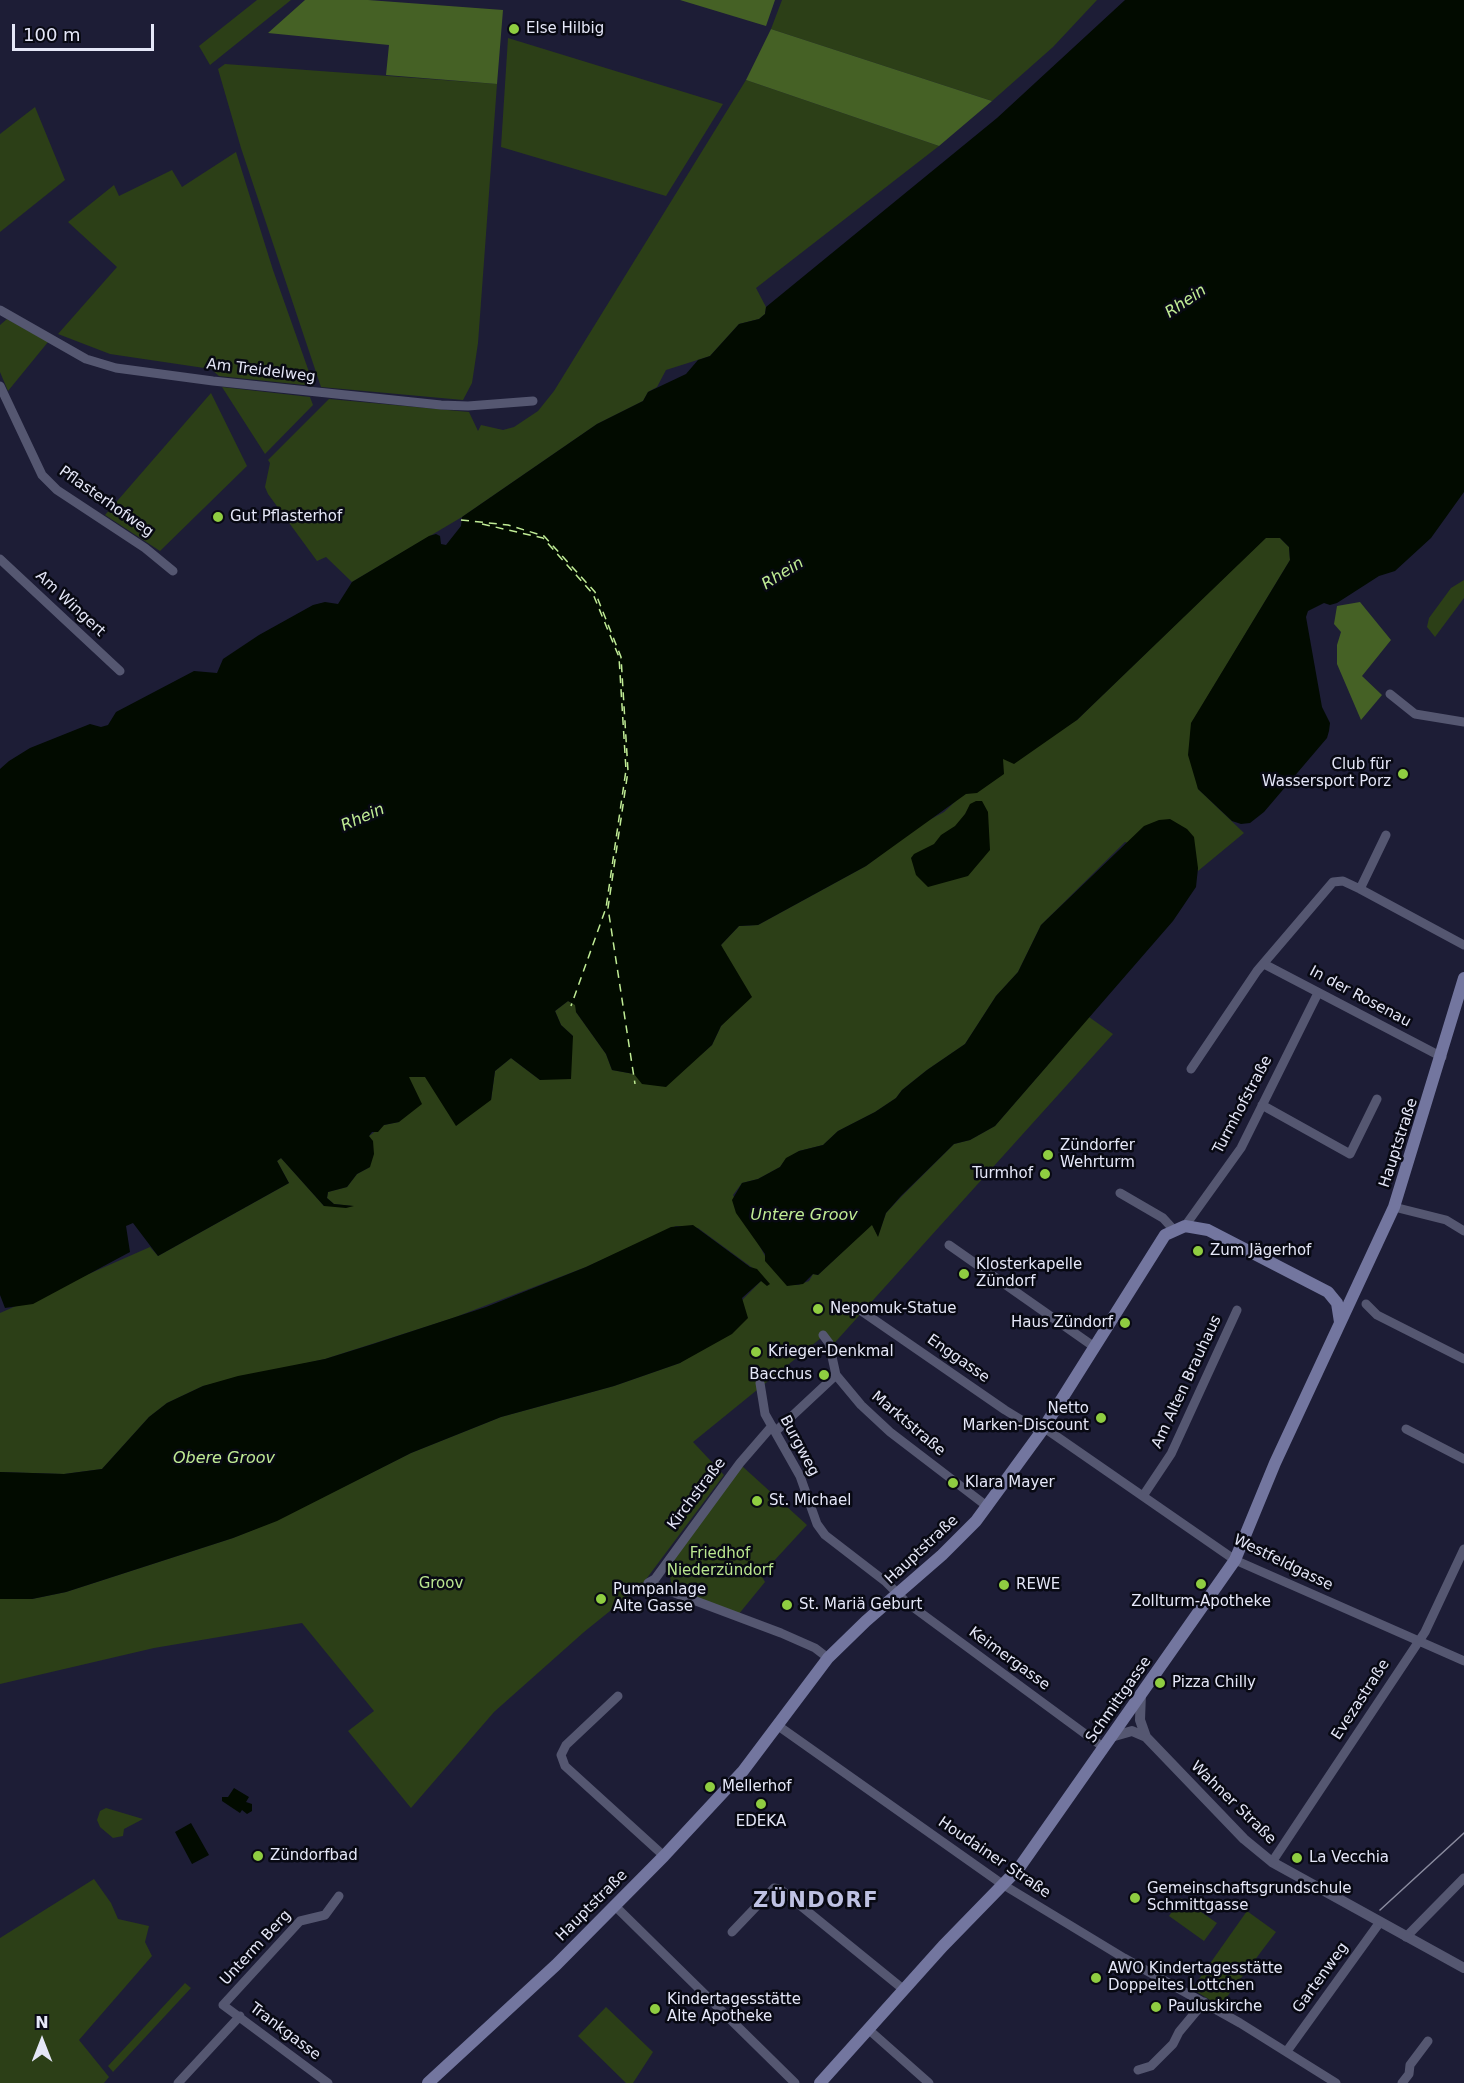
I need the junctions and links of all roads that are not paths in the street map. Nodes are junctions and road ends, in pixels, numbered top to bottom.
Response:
1 (0, 310) edge
2 (0, 386) edge
3 (533, 401) dead end
4 (0, 559) edge
5 (173, 571) dead end
6 (120, 671) dead end
7 (1390, 694) dead end
8 (1464, 722) edge
9 (1386, 835) dead end
10 (1360, 889) junction
11 (1464, 945) edge
12 (1264, 964) junction
13 (1464, 978) edge
14 (1318, 993) junction
15 (1460, 1010) edge
16 (1442, 1057) junction
17 (1191, 1069) dead end
18 (1377, 1099) dead end
19 (1262, 1105) junction
20 (1120, 1193) dead end
21 (1394, 1208) junction
22 (1179, 1227) junction
23 (1464, 1231) edge
24 (949, 1245) dead end
25 (1360, 1279) junction
26 (1328, 1292) junction
27 (1366, 1304) dead end
28 (860, 1310) dead end
29 (1237, 1310) dead end
30 (1340, 1322) junction
31 (823, 1335) dead end
32 (1093, 1346) junction
33 (1464, 1359) edge
34 (836, 1375) junction
35 (760, 1383) dead end
36 (774, 1429) junction
37 (1042, 1429) junction
38 (1406, 1429) dead end
39 (1464, 1459) edge
40 (1143, 1496) junction
41 (988, 1507) junction
42 (1464, 1549) edge
43 (1235, 1560) junction
44 (898, 1593) junction
45 (1418, 1641) junction
46 (828, 1658) junction
47 (1464, 1661) edge
48 (1142, 1692) junction
49 (618, 1696) dead end
50 (777, 1725) junction
51 (1146, 1737) junction
52 (1107, 1742) junction
53 (664, 1856) junction
54 (1272, 1862) junction
55 (1464, 1878) edge
56 (1002, 1884) junction
57 (339, 1896) dead end
58 (614, 1905) junction
59 (1380, 1922) junction
60 (732, 1932) dead end
61 (1406, 1937) junction
62 (1464, 1968) edge
63 (903, 1989) junction
64 (1204, 2002) junction
65 (223, 2005) joint
66 (240, 2016) junction
67 (868, 2029) junction
68 (1428, 2041) dead end
69 (1287, 2051) junction
70 (1138, 2070) dead end
71 (178, 2083) edge
72 (328, 2083) edge
73 (428, 2083) edge
74 (795, 2083) edge
75 (820, 2083) edge
76 (927, 2083) edge
77 (1336, 2083) edge
78 (1402, 2083) edge

1 - 3 street, Am Treidelweg
2 - 5 street, Pflasterhofweg
4 - 6 street, Am Wingert
7 - 8 street
9 - 10 street
10 - 11 street
10 - 12 street
12 - 14 street, In der Rosenau
12 - 17 street
13 - 15 main road, Hauptstraße
14 - 16 street, In der Rosenau
14 - 19 street, Turmhofstraße
15 - 16 main road, Hauptstraße
16 - 21 main road, Hauptstraße
18 - 19 street
19 - 22 street, Turmhofstraße
20 - 22 street
21 - 23 street
21 - 25 main road, Hauptstraße
22 - 26 main road
22 - 32 main road, Hauptstraße
24 - 32 street
25 - 26 main road
25 - 30 main road, Schmittgasse
26 - 30 main road
27 - 33 street
28 - 37 street, Enggasse
29 - 40 street, Am Alten Brauhaus
30 - 43 main road, Schmittgasse
31 - 34 street, Marktstraße
32 - 37 main road, Hauptstraße
34 - 36 street, Kirchstraße
34 - 41 street, Marktstraße
35 - 36 street, Burgweg
36 - 44 street, Burgweg
36 - 46 street, Kirchstraße
37 - 40 street, Westfeldgasse
37 - 41 main road, Hauptstraße
38 - 39 street
40 - 43 street, Westfeldgasse
41 - 44 main road, Hauptstraße
42 - 45 street, Evezastraße
43 - 45 street, Westfeldgasse
43 - 48 main road, Schmittgasse
44 - 46 main road, Hauptstraße
44 - 52 street, Keimergasse
45 - 47 street, Westfeldgasse
45 - 54 street, Evezastraße
46 - 50 main road, Hauptstraße
48 - 51 street
48 - 52 main road, Schmittgasse
49 - 53 street
50 - 53 main road, Hauptstraße
50 - 56 street, Houdainer Straße
51 - 52 street
51 - 54 street, Wahner Straße
52 - 56 main road, Schmittgasse
53 - 58 main road, Hauptstraße
54 - 59 street, Wahner Straße
55 - 61 street
56 - 63 main road, Schmittgasse
56 - 64 street, Houdainer Straße
57 - 65 street, Unterm Berg
58 - 73 main road, Hauptstraße
58 - 74 street
59 - 61 street, Wahner Straße
59 - 69 street, Gartenweg
60 - 63 street
61 - 62 street, Wahner Straße
63 - 67 main road, Schmittgasse
64 - 69 street, Houdainer Straße
64 - 70 street
65 - 66 street, Trankgasse
66 - 71 street
66 - 72 street, Trankgasse
67 - 75 main road, Schmittgasse
67 - 76 street
68 - 78 street
69 - 77 street, Houdainer Straße

